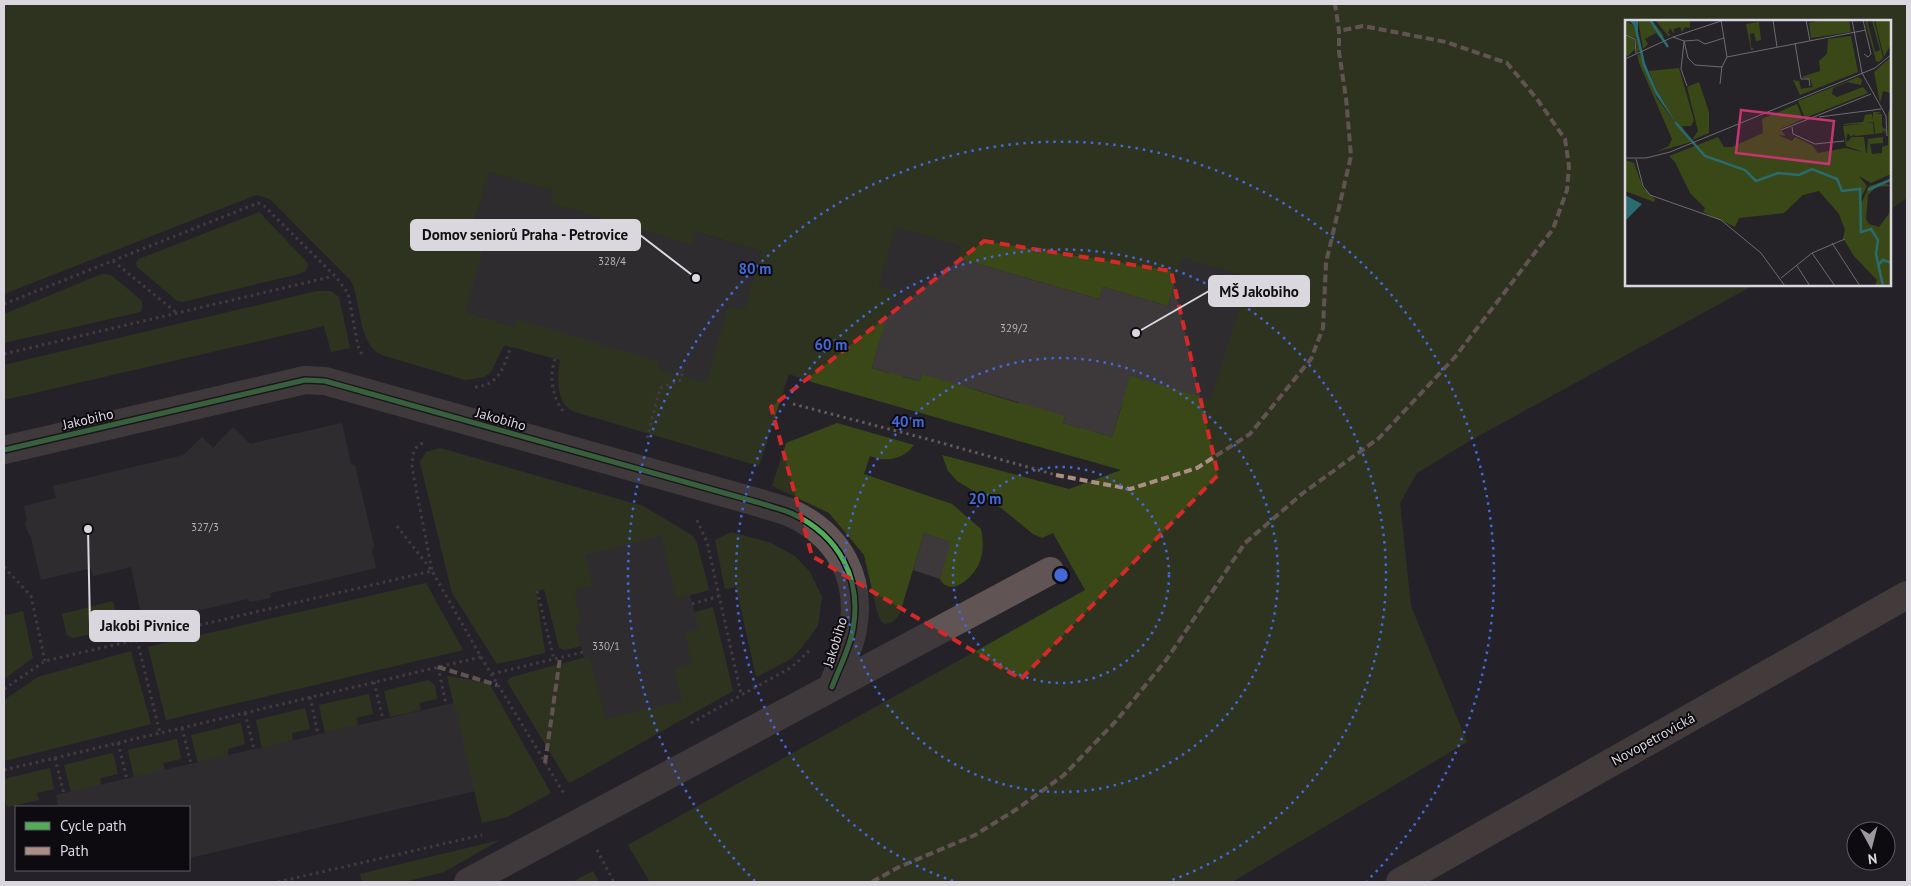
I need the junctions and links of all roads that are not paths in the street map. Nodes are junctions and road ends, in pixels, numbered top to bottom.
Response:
1 (4, 450) edge
2 (1050, 571) dead end
3 (1907, 595) edge
4 (832, 687) junction
5 (468, 882) edge
6 (1400, 882) edge

1 - 4 street, Jakobiho
2 - 4 street, Jakobiho
3 - 6 main road, Novopetrovická
4 - 5 street, Jakobiho

